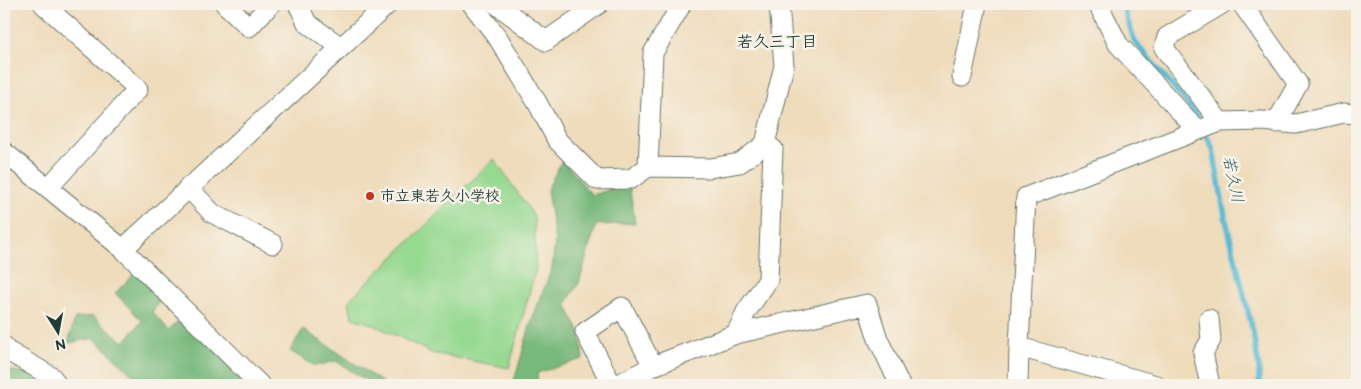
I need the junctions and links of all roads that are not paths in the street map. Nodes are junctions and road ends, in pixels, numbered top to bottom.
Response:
1 (43, 4) edge
2 (225, 4) edge
3 (271, 4) edge
4 (298, 4) edge
5 (388, 4) edge
6 (472, 4) edge
7 (496, 4) edge
8 (599, 4) edge
9 (678, 4) edge
10 (779, 4) edge
11 (977, 4) edge
12 (1098, 4) edge
13 (1222, 4) edge
14 (1242, 4) edge
15 (341, 47) junction
16 (962, 77) dead end
17 (1357, 114) edge
18 (1220, 122) junction
19 (1276, 123) junction
20 (1197, 130) junction
21 (765, 144) junction
22 (4, 152) edge
23 (648, 167) junction
24 (188, 187) junction
25 (48, 188) junction
26 (273, 244) dead end
27 (123, 250) junction
28 (1209, 319) dead end
29 (736, 334) junction
30 (4, 346) edge
31 (1019, 347) junction
32 (653, 366) junction
33 (57, 385) edge
34 (260, 385) edge
35 (612, 385) edge
36 (616, 385) edge
37 (900, 385) edge
38 (1018, 385) edge
39 (1156, 385) edge
40 (1210, 385) edge

1 - 25 street
2 - 3 street
4 - 15 street
5 - 15 street
6 - 23 street
7 - 8 street
9 - 23 street
10 - 21 street
11 - 16 street
12 - 20 street
13 - 18 street
14 - 19 street
15 - 24 street
17 - 19 street
18 - 19 street
18 - 20 street
20 - 31 street
21 - 23 street
21 - 29 street
22 - 25 street
24 - 26 street
24 - 27 street
25 - 27 street
27 - 34 street
28 - 40 street
29 - 32 street
29 - 37 street
30 - 33 street
31 - 38 street
31 - 39 street
32 - 35 street
32 - 36 street

